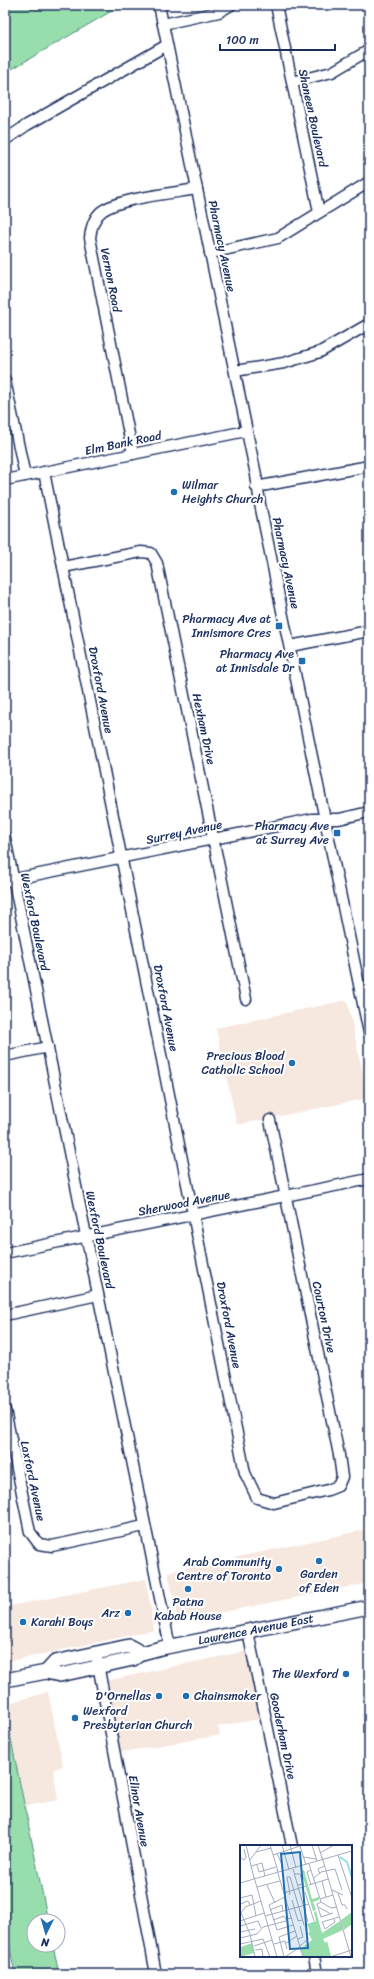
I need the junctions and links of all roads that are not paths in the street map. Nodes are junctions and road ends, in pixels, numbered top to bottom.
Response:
1 (159, 5) edge
2 (231, 5) edge
3 (276, 5) edge
4 (163, 24) junction
5 (167, 45) junction
6 (369, 50) edge
7 (292, 82) junction
8 (5, 140) edge
9 (369, 182) edge
10 (197, 189) junction
11 (319, 212) junction
12 (210, 253) junction
13 (369, 324) edge
14 (234, 371) junction
15 (5, 380) edge
16 (246, 430) junction
17 (133, 454) junction
18 (369, 466) edge
19 (44, 472) junction
20 (25, 476) junction
21 (5, 480) edge
22 (256, 487) junction
23 (63, 567) junction
24 (369, 630) edge
25 (290, 646) junction
26 (369, 812) edge
27 (326, 819) junction
28 (5, 838) edge
29 (213, 839) junction
30 (122, 858) junction
31 (9, 881) edge
32 (246, 999) dead end
33 (369, 1033) edge
34 (48, 1047) junction
35 (5, 1056) edge
36 (270, 1120) dead end
37 (369, 1179) edge
38 (286, 1196) junction
39 (194, 1215) junction
40 (86, 1236) junction
41 (5, 1253) edge
42 (98, 1295) junction
43 (5, 1315) edge
44 (5, 1410) edge
45 (305, 1495) joint
46 (144, 1526) junction
47 (369, 1607) edge
48 (248, 1632) junction
49 (170, 1647) junction
50 (96, 1653) junction
51 (142, 1653) junction
52 (98, 1667) junction
53 (46, 1672) junction
54 (5, 1680) edge
55 (292, 1845) edge
56 (314, 1957) edge
57 (156, 1974) edge
58 (317, 1974) edge

1 - 4 street, Pharmacy Avenue
2 - 4 street
3 - 7 street, Shaneen Boulevard
4 - 5 street, Pharmacy Avenue
5 - 8 street
5 - 10 street, Pharmacy Avenue
6 - 7 street
7 - 11 street, Shaneen Boulevard
9 - 11 street
10 - 12 street, Pharmacy Avenue
10 - 17 street, Vernon Road
11 - 12 street
12 - 14 street, Pharmacy Avenue
13 - 14 street
14 - 16 street, Pharmacy Avenue
15 - 20 street
16 - 17 street, Elm Bank Road
16 - 22 street, Pharmacy Avenue
17 - 19 street, Elm Bank Road
18 - 22 street
19 - 20 street, Elm Bank Road
19 - 23 street, Droxford Avenue
20 - 21 street, Elm Bank Road
22 - 25 street, Pharmacy Avenue
23 - 29 street, Hexham Drive
23 - 30 street, Droxford Avenue
24 - 25 street
25 - 27 street, Pharmacy Avenue
26 - 27 street, Surrey Avenue
27 - 29 street, Surrey Avenue
27 - 33 street, Pharmacy Avenue
28 - 31 street, Wexford Boulevard
29 - 30 street, Surrey Avenue
29 - 32 street, Hexham Drive
30 - 31 street, Surrey Avenue
30 - 39 street, Droxford Avenue
31 - 34 street, Wexford Boulevard
34 - 35 street
34 - 40 street, Wexford Boulevard
36 - 38 street, Courton Drive
37 - 38 street, Sherwood Avenue
38 - 39 street, Sherwood Avenue
38 - 45 street, Courton Drive
39 - 40 street, Sherwood Avenue
39 - 45 street, Droxford Avenue
40 - 41 street, Sherwood Avenue
40 - 42 street, Wexford Boulevard
42 - 43 street
42 - 46 street, Wexford Boulevard
44 - 46 street, Laxford Avenue
46 - 49 street, Wexford Boulevard
47 - 48 main road, Lawrence Avenue East
48 - 49 main road, Lawrence Avenue East
48 - 55 street, Gooderham Drive
49 - 51 main road, Lawrence Avenue East
50 - 51 main road, Lawrence Avenue East
50 - 52 street, Elinor Avenue
50 - 53 main road, Lawrence Avenue East
51 - 52 main road, Lawrence Avenue East
52 - 53 main road, Lawrence Avenue East
52 - 57 street, Elinor Avenue
53 - 54 main road, Lawrence Avenue East
56 - 58 street

